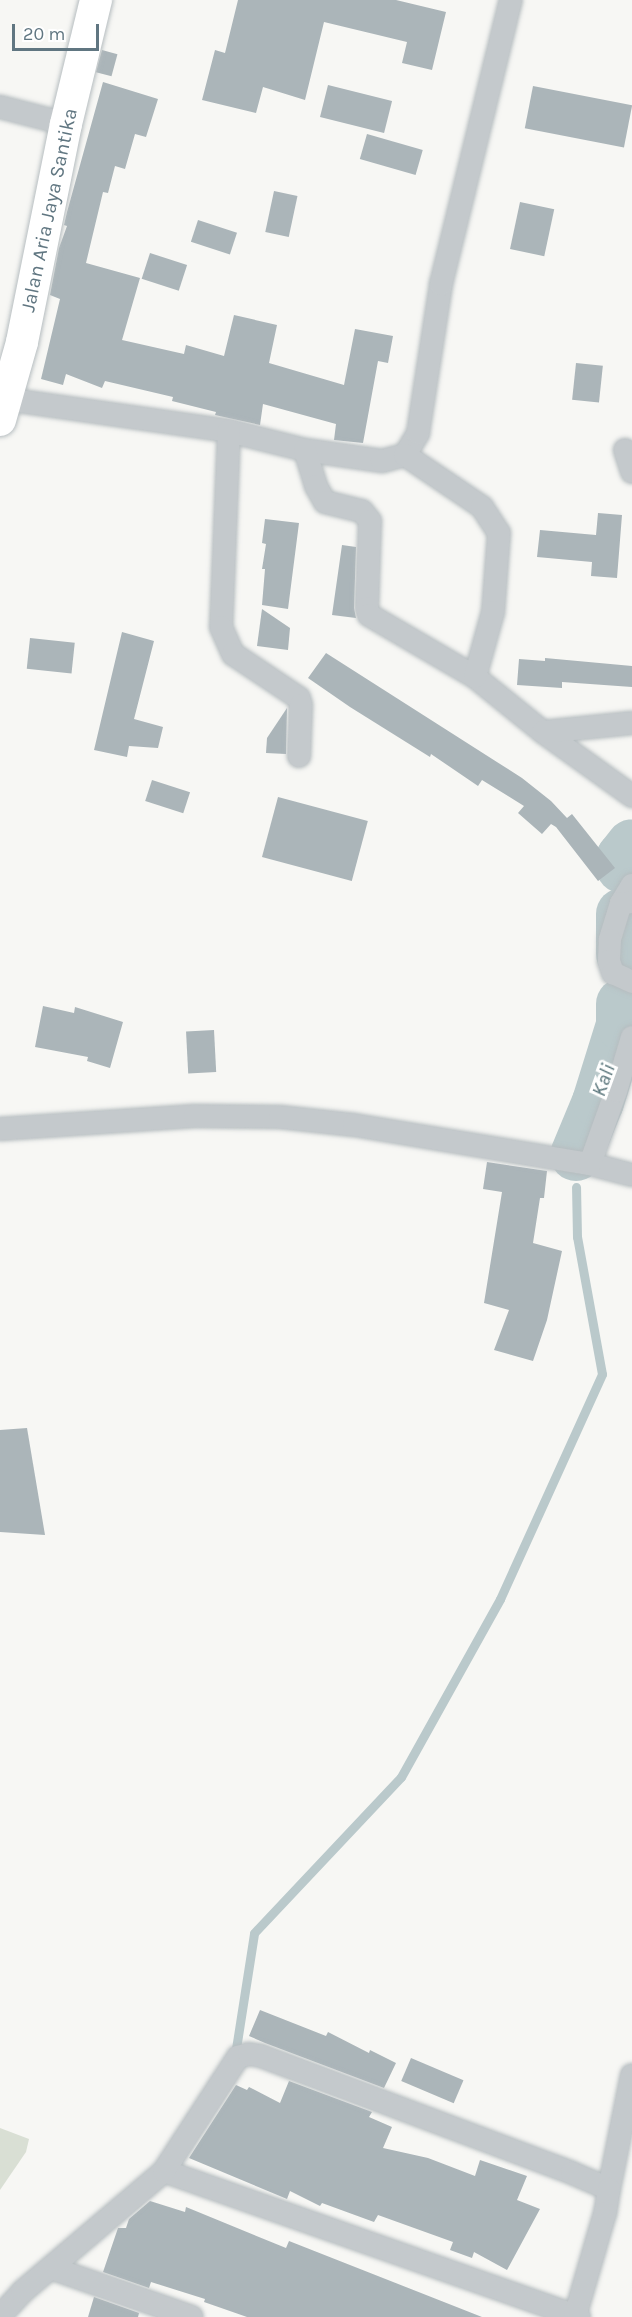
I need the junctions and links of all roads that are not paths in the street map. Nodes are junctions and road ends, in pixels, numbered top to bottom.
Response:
1 (96, 0) edge
2 (511, 0) edge
3 (0, 106) edge
4 (66, 124) junction
5 (3, 409) edge
6 (229, 431) junction
7 (305, 450) junction
8 (625, 450) dead end
9 (405, 455) junction
10 (632, 472) edge
11 (475, 677) junction
12 (632, 723) edge
13 (543, 732) junction
14 (299, 756) dead end
15 (632, 796) edge
16 (628, 897) edge
17 (632, 982) edge
18 (632, 1037) edge
19 (0, 1129) edge
20 (590, 1164) junction
21 (632, 1175) edge
22 (632, 2075) edge
23 (164, 2171) junction
24 (609, 2189) junction
25 (51, 2268) junction
26 (0, 2316) edge
27 (577, 2316) edge
28 (192, 2317) edge

1 - 4 street, Jalan Aria Jaya Santika
2 - 9 street
3 - 4 street
4 - 5 street, Jalan Aria Jaya Santika
5 - 6 street
6 - 7 street
6 - 14 street
7 - 9 street
7 - 11 street
8 - 10 street
9 - 11 street
11 - 13 street
12 - 13 street
13 - 15 street
16 - 17 street
18 - 20 street
19 - 20 street
20 - 21 street
22 - 24 street
23 - 24 street
23 - 25 street
23 - 27 street
24 - 27 street
25 - 26 street
25 - 28 street

